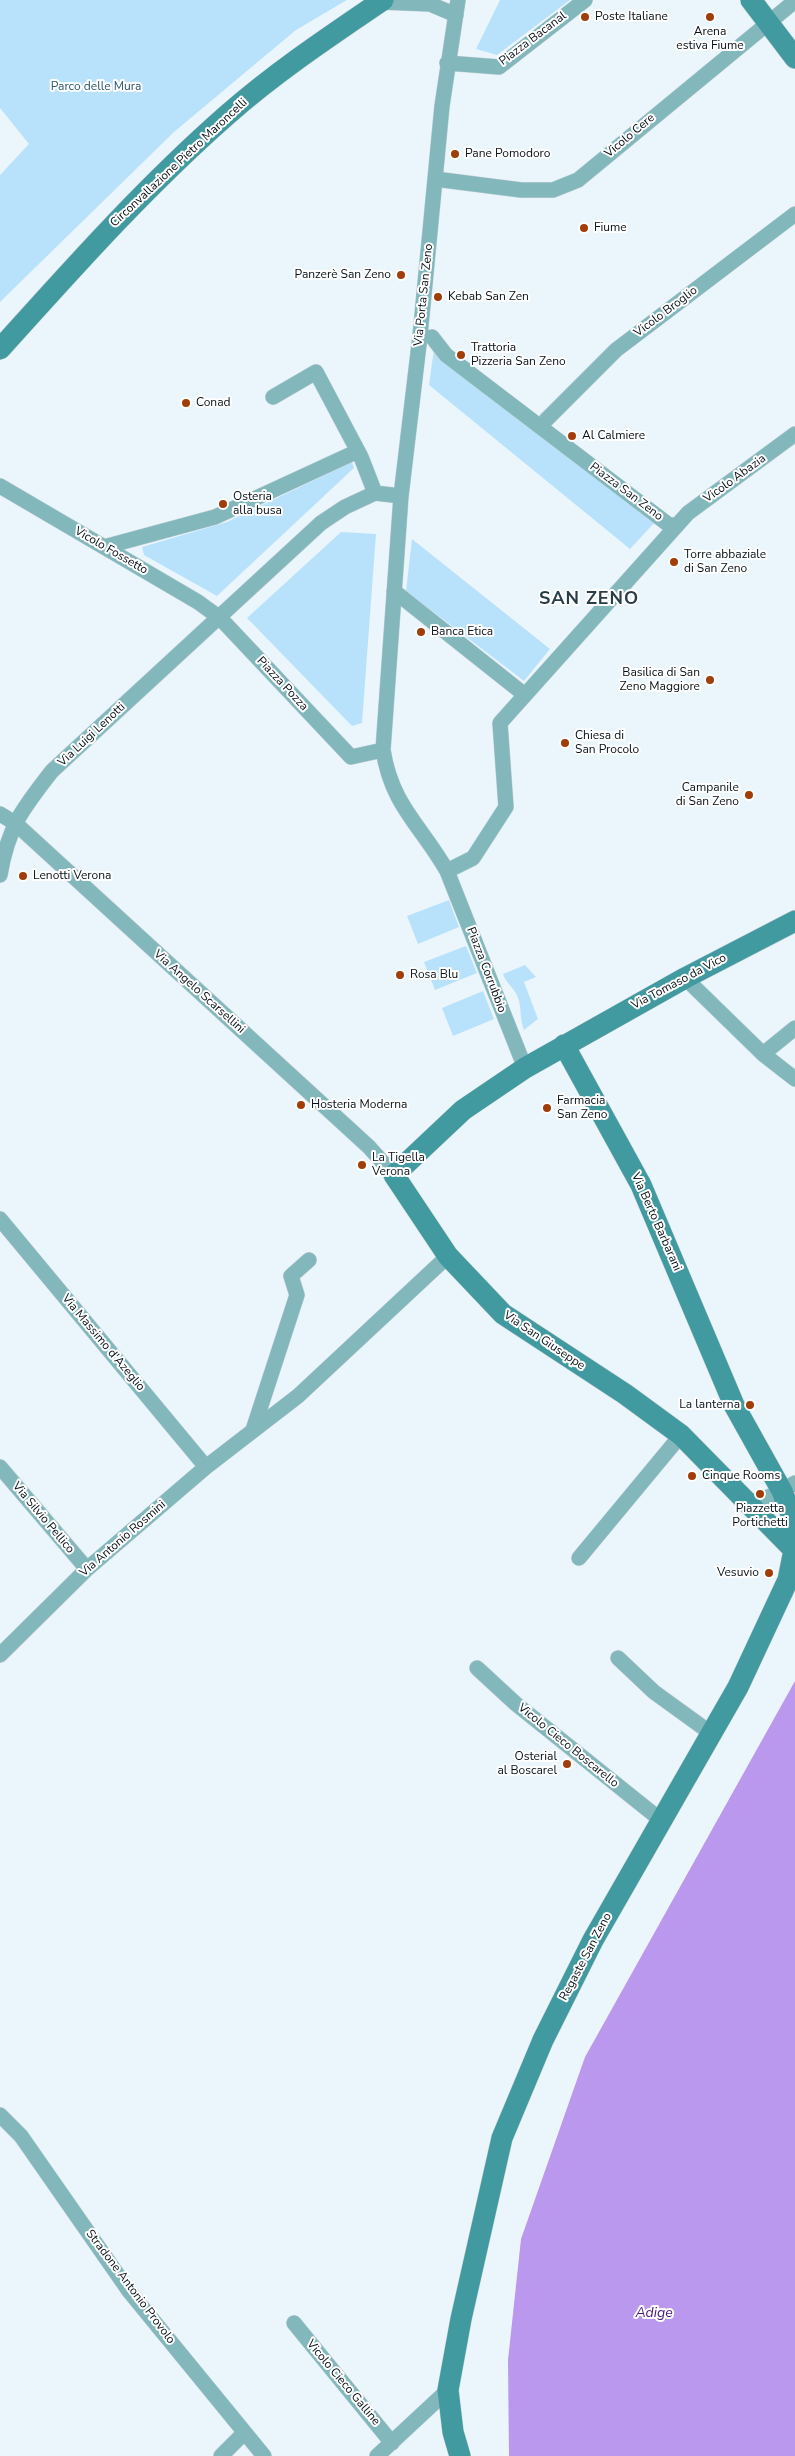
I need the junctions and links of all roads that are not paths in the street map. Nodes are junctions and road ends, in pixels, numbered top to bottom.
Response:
1 (585, 0) edge
2 (751, 0) edge
3 (382, 1) edge
4 (795, 1) edge
5 (457, 8) edge
6 (768, 22) junction
7 (795, 58) edge
8 (447, 63) junction
9 (435, 179) junction
10 (795, 214) edge
11 (432, 337) dead end
12 (0, 349) edge
13 (273, 397) dead end
14 (546, 420) dead end
15 (795, 434) edge
16 (358, 451) junction
17 (0, 486) edge
18 (375, 493) junction
19 (401, 496) junction
20 (676, 526) junction
21 (104, 547) junction
22 (394, 591) junction
23 (220, 618) junction
24 (529, 692) junction
25 (382, 750) junction
26 (0, 814) edge
27 (15, 823) junction
28 (447, 871) junction
29 (0, 875) edge
30 (795, 921) edge
31 (685, 978) junction
32 (795, 1028) edge
33 (564, 1045) junction
34 (763, 1054) junction
35 (525, 1068) junction
36 (795, 1079) edge
37 (394, 1175) junction
38 (0, 1219) edge
39 (448, 1256) junction
40 (308, 1260) dead end
41 (253, 1430) junction
42 (682, 1435) junction
43 (206, 1466) junction
44 (0, 1468) edge
45 (788, 1487) edge
46 (745, 1502) junction
47 (794, 1550) junction
48 (579, 1558) dead end
49 (87, 1569) junction
50 (0, 1655) edge
51 (618, 1658) dead end
52 (477, 1668) dead end
53 (712, 1734) junction
54 (662, 1821) junction
55 (0, 2115) edge
56 (294, 2324) dead end
57 (448, 2390) junction
58 (244, 2433) junction
59 (392, 2443) junction
60 (221, 2456) edge
61 (264, 2456) edge
62 (377, 2456) edge
63 (460, 2456) edge

1 - 8 street, Piazza Bacanal
2 - 6 street
3 - 5 street, Circonvallazione Pietro Maroncelli
3 - 12 street, Circonvallazione Pietro Maroncelli
4 - 6 street, Vicolo Cere
5 - 8 street, Via Porta San Zeno
6 - 7 street
6 - 9 street, Vicolo Cere
8 - 9 street, Via Porta San Zeno
9 - 19 street, Via Porta San Zeno
10 - 14 street, Vicolo Broglio
11 - 20 street, Piazza San Zeno
13 - 16 street
15 - 20 street, Vicolo Abazia
16 - 18 street
16 - 21 street
17 - 21 street, Vicolo Fossetto
18 - 19 street
18 - 23 street
19 - 22 street, Via Porta San Zeno
20 - 24 street, Piazza San Zeno
21 - 23 street, Vicolo Fossetto
22 - 24 street
22 - 25 street
23 - 25 street, Piazza Pozza
23 - 27 street, Via Luigi Lenotti
24 - 28 street, Piazza San Zeno
25 - 28 street, Piazza Corrubbio
26 - 27 street, Via Angelo Scarsellini
27 - 29 street, Via Luigi Lenotti
27 - 37 street, Via Angelo Scarsellini
28 - 35 street, Piazza Corrubbio
30 - 31 street, Via Tomaso da Vico
31 - 33 street, Via Tomaso da Vico
31 - 34 street
32 - 34 street
33 - 35 street
33 - 45 street, Via Berto Barbarani
34 - 36 street
35 - 37 street
37 - 39 street, Via San Giuseppe
38 - 43 street, Via Massimo d'Azeglio
39 - 41 street, Via Antonio Rosmini
39 - 42 street, Via San Giuseppe
40 - 41 street
41 - 43 street, Via Antonio Rosmini
42 - 46 street
42 - 48 street
43 - 49 street, Via Antonio Rosmini
44 - 49 street, Via Silvio Pellico
45 - 46 street
45 - 47 street
46 - 47 street
47 - 53 street, Regaste San Zeno
49 - 50 street, Via Antonio Rosmini
51 - 53 street
52 - 54 street, Vicolo Cieco Boscarello
53 - 54 street, Regaste San Zeno
54 - 57 street, Regaste San Zeno
55 - 58 street, Stradone Antonio Provolo
56 - 59 street, Vicolo Cieco Galline
57 - 59 street
57 - 63 street, Regaste San Zeno
58 - 60 street
58 - 61 street, Stradone Antonio Provolo
59 - 62 street

